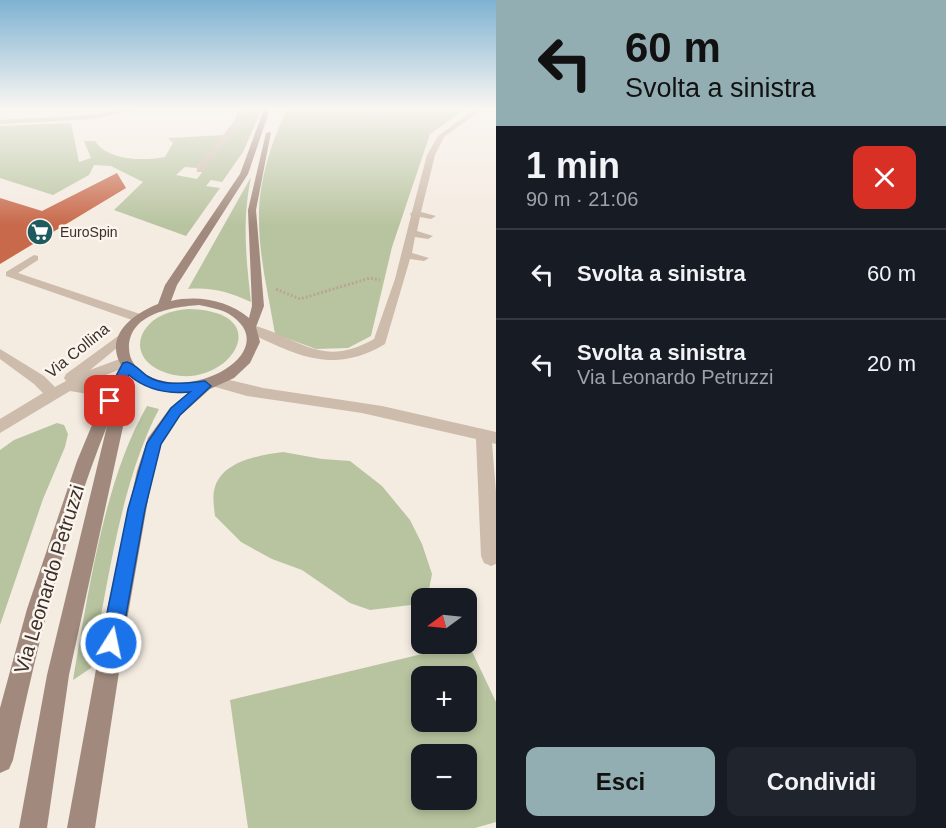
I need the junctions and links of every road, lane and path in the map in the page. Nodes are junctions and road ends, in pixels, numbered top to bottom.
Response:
1 (217, 148) edge
2 (253, 148) edge
3 (265, 148) edge
4 (434, 148) edge
5 (200, 170) dead end
6 (414, 214) junction
7 (432, 216) dead end
8 (411, 233) junction
9 (428, 236) dead end
10 (406, 255) junction
11 (34, 258) dead end
12 (424, 258) dead end
13 (5, 277) edge
14 (257, 281) junction
15 (384, 281) dead end
16 (163, 306) junction
17 (139, 318) junction
18 (251, 328) junction
19 (125, 335) junction
20 (0, 354) edge
21 (126, 364) junction
22 (211, 384) junction
23 (59, 390) junction
24 (110, 401) junction
25 (0, 427) edge
26 (490, 437) edge
27 (490, 555) dead end
28 (0, 760) edge
29 (33, 828) edge
30 (81, 828) edge

1 - 5 street
2 - 16 main road
3 - 14 main road
4 - 6 street
6 - 7 street
6 - 8 street
8 - 9 street
8 - 10 street
10 - 12 street
10 - 18 street
11 - 13 street
13 - 17 street
14 - 15 path
14 - 18 main road
16 - 17 main road
16 - 18 main road
17 - 19 main road
18 - 22 main road
19 - 21 main road
19 - 23 street, Via Collina
20 - 23 street, Via Collina
21 - 22 main road
21 - 23 street, Via Collina
21 - 24 main road, Via Leonardo Petruzzi
22 - 26 street
22 - 30 main road
23 - 24 street, Via Collina
23 - 25 street, Via Collina
24 - 28 main road, Via Leonardo Petruzzi
24 - 29 main road, Via Leonardo Petruzzi
26 - 27 street

